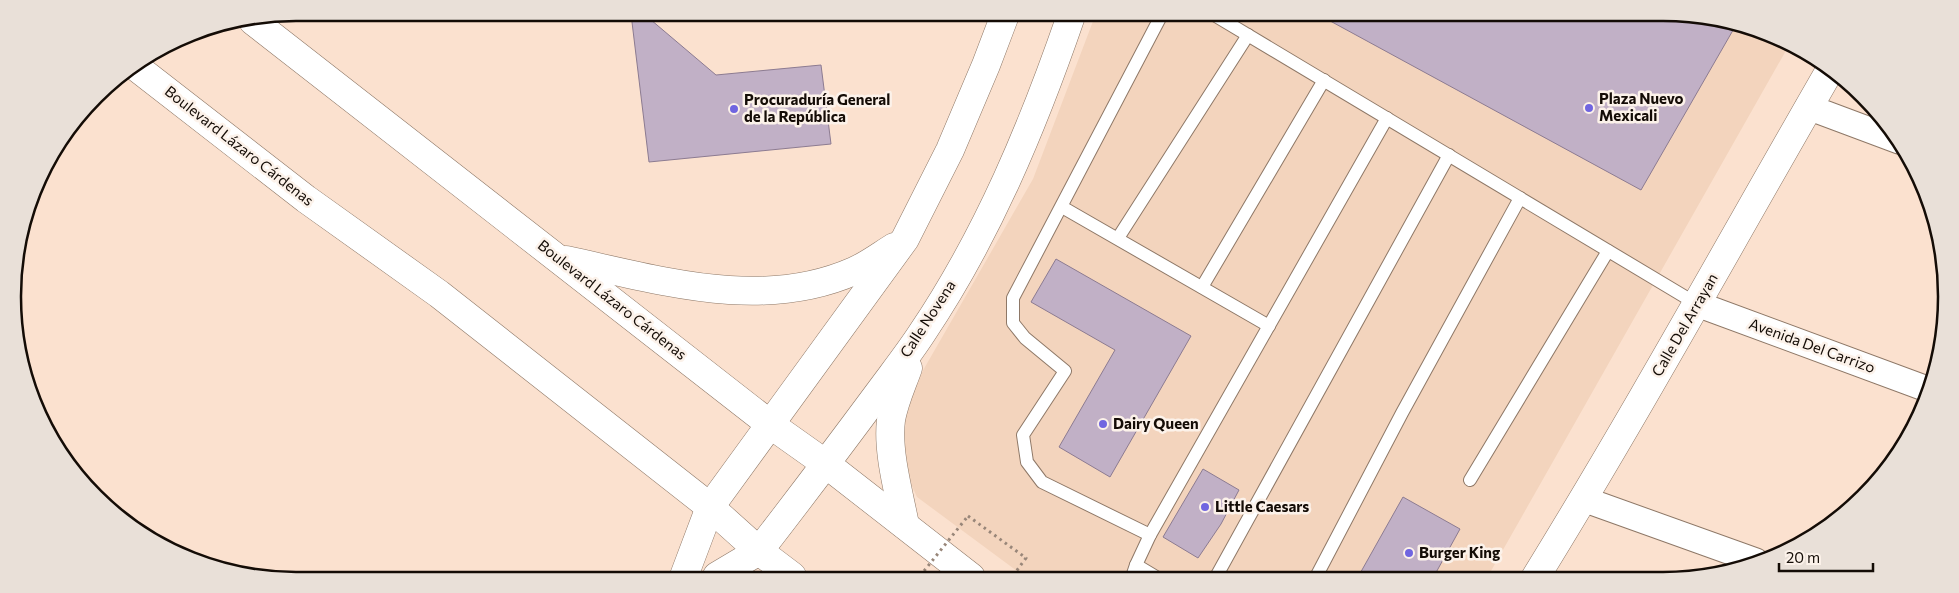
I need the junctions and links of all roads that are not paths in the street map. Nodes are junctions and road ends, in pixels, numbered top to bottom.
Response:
1 (1003, 21) edge
2 (1069, 21) edge
3 (1158, 21) edge
4 (1224, 21) edge
5 (258, 25) edge
6 (1248, 35) junction
7 (141, 70) edge
8 (1827, 76) edge
9 (1324, 80) junction
10 (1808, 107) junction
11 (1388, 118) junction
12 (1885, 134) edge
13 (1449, 155) junction
14 (1520, 198) junction
15 (1062, 207) junction
16 (1118, 238) junction
17 (905, 239) junction
18 (1608, 251) junction
19 (559, 258) junction
20 (1202, 288) junction
21 (1697, 304) junction
22 (1269, 326) junction
23 (922, 332) junction
24 (1922, 387) edge
25 (771, 425) junction
26 (826, 464) junction
27 (1470, 480) dead end
28 (1583, 499) junction
29 (710, 507) junction
30 (905, 525) junction
31 (1150, 535) junction
32 (759, 550) junction
33 (1748, 558) edge
34 (1134, 571) edge
35 (686, 572) edge
36 (723, 572) edge
37 (787, 572) edge
38 (967, 572) edge
39 (1219, 572) edge
40 (1319, 572) edge
41 (1539, 572) edge

1 - 17 main road
2 - 23 main road, Calle Novena
3 - 15 lane
4 - 6 lane
5 - 19 main road, Boulevard Lázaro Cárdenas
6 - 9 lane
6 - 16 lane
7 - 29 main road, Boulevard Lázaro Cárdenas
8 - 10 main road, Calle Del Arrayan
9 - 11 lane
9 - 20 lane
10 - 12 street
10 - 21 main road, Calle Del Arrayan
11 - 13 lane
11 - 22 lane
13 - 14 lane
13 - 39 lane
14 - 18 lane
14 - 40 lane
15 - 16 lane
15 - 31 lane
16 - 20 lane
17 - 19 main road
17 - 25 main road
18 - 21 lane
18 - 27 lane
19 - 25 main road, Boulevard Lázaro Cárdenas
20 - 22 lane
21 - 24 street, Avenida Del Carrizo
21 - 28 main road, Calle Del Arrayan
22 - 31 lane
23 - 26 main road, Calle Novena
23 - 30 main road
25 - 26 main road, Boulevard Lázaro Cárdenas
25 - 29 main road
26 - 30 main road, Boulevard Lázaro Cárdenas
26 - 32 main road, Calle Novena
28 - 33 street
28 - 41 main road, Calle Del Arrayan
29 - 32 main road, Boulevard Lázaro Cárdenas
29 - 35 main road
30 - 38 main road, Boulevard Lázaro Cárdenas
31 - 34 lane
32 - 36 main road, Calle Novena
32 - 37 main road, Boulevard Lázaro Cárdenas

